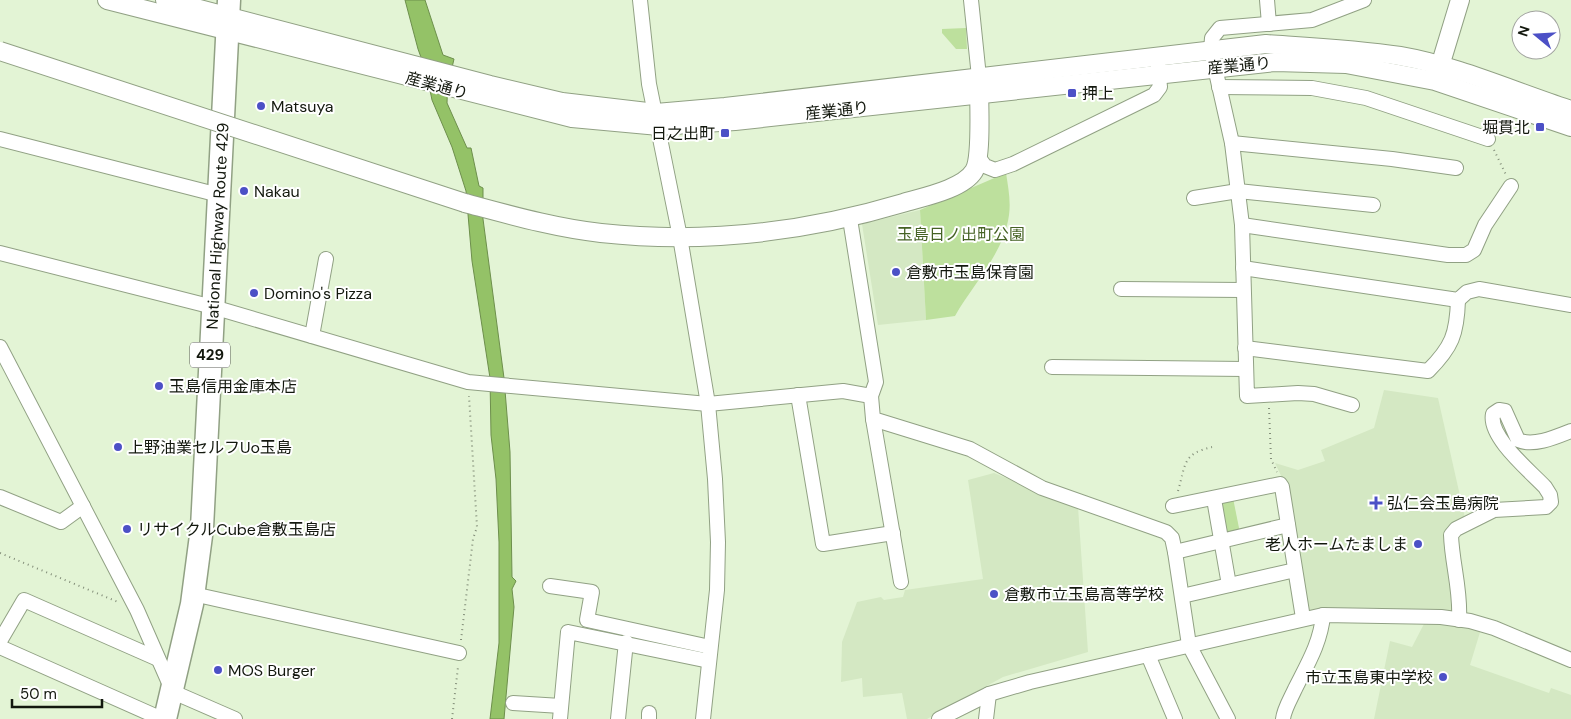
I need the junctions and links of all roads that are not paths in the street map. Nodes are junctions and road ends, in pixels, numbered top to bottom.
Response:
1 (107, 0) edge
2 (164, 0) edge
3 (640, 0) edge
4 (971, 0) edge
5 (1266, 0) edge
6 (1364, 0) edge
7 (1460, 0) edge
8 (228, 15) edge
9 (1269, 24) junction
10 (1211, 50) junction
11 (0, 51) edge
12 (1158, 65) junction
13 (1440, 66) junction
14 (1215, 67) junction
15 (979, 77) junction
16 (1219, 87) junction
17 (979, 95) junction
18 (1571, 110) edge
19 (658, 120) junction
20 (1571, 127) edge
21 (0, 139) edge
22 (1488, 139) road end
23 (1232, 143) junction
24 (979, 158) junction
25 (1456, 168) dead end
26 (1511, 186) road end
27 (1238, 191) junction
28 (219, 195) junction
29 (1194, 198) dead end
30 (1373, 205) dead end
31 (850, 219) junction
32 (1242, 225) junction
33 (680, 237) junction
34 (0, 253) edge
35 (326, 259) dead end
36 (1243, 268) junction
37 (1121, 289) dead end
38 (1243, 290) junction
39 (1458, 300) junction
40 (1571, 305) edge
41 (213, 308) junction
42 (312, 336) junction
43 (0, 347) edge
44 (1245, 348) junction
45 (1052, 367) dead end
46 (1246, 369) junction
47 (798, 395) junction
48 (871, 396) junction
49 (708, 404) junction
50 (1352, 405) dead end
51 (873, 419) junction
52 (1571, 431) edge
53 (0, 497) edge
54 (1214, 499) junction
55 (83, 506) junction
56 (1173, 506) road end
57 (1288, 525) junction
58 (893, 533) junction
59 (1222, 540) junction
60 (1175, 552) junction
61 (1295, 570) junction
62 (901, 582) dead end
63 (1229, 585) junction
64 (550, 586) dead end
65 (193, 594) junction
66 (1182, 596) junction
67 (1323, 615) junction
68 (1303, 618) junction
69 (587, 620) junction
70 (1459, 620) junction
71 (585, 635) junction
72 (0, 641) edge
73 (626, 642) junction
74 (1189, 645) junction
75 (0, 647) edge
76 (459, 654) road end
77 (709, 654) junction
78 (1148, 655) junction
79 (158, 658) junction
80 (1571, 660) edge
81 (173, 692) junction
82 (989, 694) junction
83 (513, 703) dead end
84 (560, 713) edge
85 (164, 719) edge
86 (235, 719) edge
87 (618, 719) edge
88 (703, 719) edge
89 (939, 719) edge
90 (986, 719) edge
91 (1175, 719) edge
92 (1228, 719) edge
93 (1284, 719) edge

1 - 8 street, 産業通り
2 - 8 street, 産業通り
3 - 19 street
4 - 15 street
5 - 9 street
6 - 9 street
7 - 13 street
8 - 19 street, 産業通り
8 - 28 highway, National Highway Route 429 / 429
9 - 10 street
10 - 12 street, 産業通り
10 - 13 street, 産業通り
10 - 14 street
11 - 33 street, bridge
12 - 14 street, 産業通り
12 - 15 street, 産業通り
12 - 17 street, 産業通り
12 - 24 street
13 - 18 street, 産業通り
14 - 16 street
14 - 20 street, 産業通り
15 - 17 street
15 - 19 street, 産業通り
16 - 22 street
16 - 23 street
17 - 19 street, 産業通り
17 - 24 street
19 - 33 street
21 - 28 street
23 - 25 street
23 - 27 street
24 - 31 street
26 - 32 street
27 - 29 street
27 - 30 street
27 - 32 street
28 - 41 highway, National Highway Route 429 / 429
31 - 33 street
31 - 48 street
32 - 36 street
33 - 49 street
34 - 41 street
35 - 42 street
36 - 38 street
36 - 39 street
37 - 38 street
38 - 44 street
39 - 40 street
39 - 44 street
41 - 42 street
41 - 65 highway, National Highway Route 429 / 429
42 - 49 street
43 - 55 street
44 - 46 street
45 - 46 street
46 - 50 street
47 - 48 street
47 - 49 street
47 - 58 street
48 - 51 street
49 - 77 street
51 - 58 street
51 - 60 street
52 - 70 street
53 - 55 street
54 - 56 street
54 - 57 street
54 - 59 street
55 - 79 street
57 - 59 street
57 - 61 street
58 - 62 street
59 - 60 street
59 - 63 street
60 - 66 street
61 - 63 street
61 - 68 street
63 - 66 street
64 - 69 street
65 - 76 street
65 - 81 highway, National Highway Route 429 / 429
66 - 74 street
67 - 68 street
67 - 70 street
67 - 93 street
68 - 74 street
69 - 71 street
69 - 77 street
70 - 80 street
71 - 73 street
71 - 84 street
72 - 79 street
73 - 77 street
73 - 87 street
74 - 78 street
74 - 92 street
75 - 85 street
77 - 88 street
78 - 82 street
78 - 91 street
79 - 81 street
81 - 85 highway, National Highway Route 429 / 429
81 - 86 street
82 - 89 street
82 - 90 street
83 - 84 street

